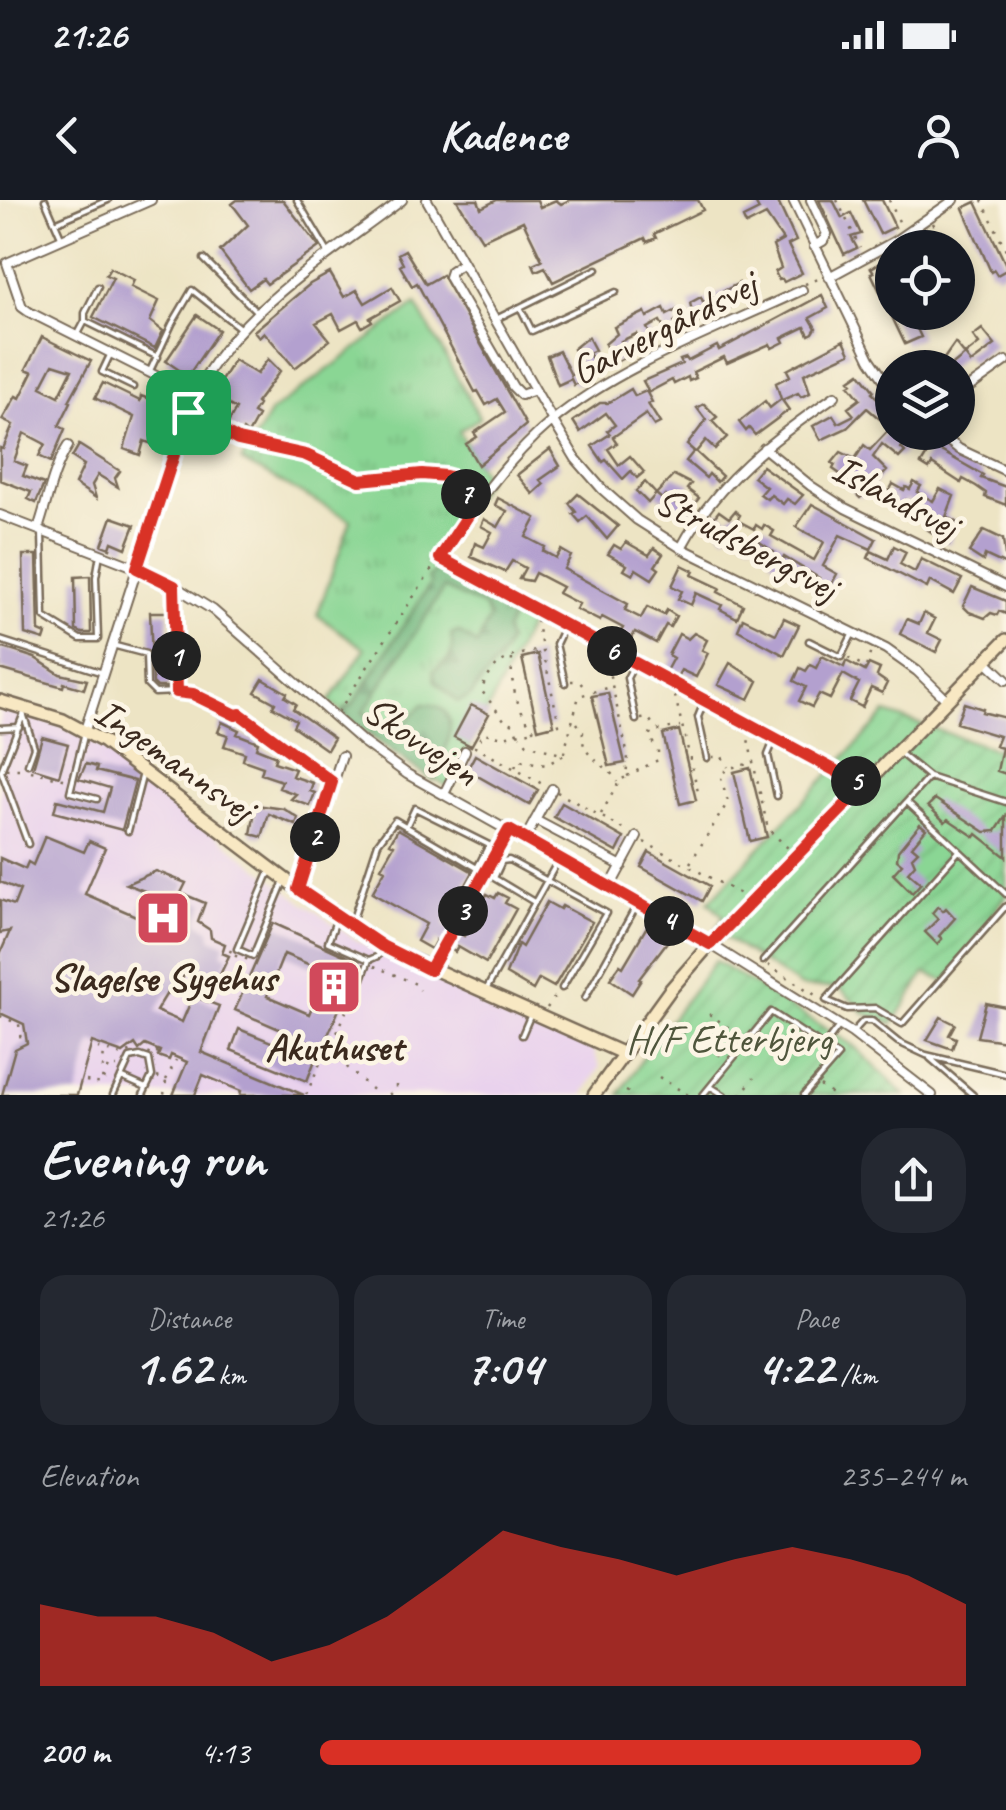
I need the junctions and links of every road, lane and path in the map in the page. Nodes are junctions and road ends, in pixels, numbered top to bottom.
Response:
1 (45, 200) edge
2 (108, 200) edge
3 (148, 200) edge
4 (298, 200) edge
5 (402, 200) edge
6 (427, 200) edge
7 (793, 200) edge
8 (811, 200) edge
9 (836, 200) edge
10 (889, 200) edge
11 (954, 200) edge
12 (982, 200) edge
13 (931, 218) junction
14 (55, 223) junction
15 (903, 230) edge
16 (912, 230) edge
17 (936, 230) edge
18 (62, 239) junction
19 (814, 246) junction
20 (1006, 250) edge
21 (875, 252) edge
22 (330, 256) junction
23 (865, 257) junction
24 (204, 258) dead end
25 (463, 263) junction
26 (597, 270) dead end
27 (829, 277) junction
28 (98, 288) dead end
29 (802, 290) joint
30 (616, 292) dead end
31 (520, 307) junction
32 (257, 312) junction
33 (495, 320) junction
34 (85, 321) junction
35 (241, 329) junction
36 (76, 336) junction
37 (110, 354) junction
38 (158, 356) junction
39 (1006, 361) edge
40 (875, 366) edge
41 (149, 373) junction
42 (975, 384) edge
43 (134, 388) dead end
44 (535, 390) junction
45 (194, 396) junction
46 (835, 396) dead end
47 (188, 412) junction
48 (553, 421) junction
49 (68, 446) dead end
50 (764, 448) junction
51 (961, 450) edge
52 (1006, 471) edge
53 (477, 502) junction
54 (0, 515) edge
55 (40, 530) junction
56 (681, 548) junction
57 (100, 554) junction
58 (440, 558) junction
59 (137, 568) junction
60 (174, 586) junction
61 (1006, 587) edge
62 (534, 609) junction
63 (565, 625) junction
64 (853, 633) junction
65 (0, 640) edge
66 (1006, 640) edge
67 (809, 641) dead end
68 (876, 644) junction
69 (112, 645) junction
70 (557, 649) junction
71 (609, 649) junction
72 (542, 651) junction
73 (842, 655) junction
74 (512, 656) junction
75 (986, 660) junction
76 (636, 663) junction
77 (103, 673) junction
78 (1006, 680) edge
79 (565, 682) joint
80 (612, 686) junction
81 (678, 686) junction
82 (177, 692) junction
83 (588, 692) junction
84 (705, 700) junction
85 (947, 700) junction
86 (0, 701) edge
87 (25, 711) junction
88 (240, 714) joint
89 (335, 718) junction
90 (576, 720) junction
91 (636, 720) joint
92 (749, 724) junction
93 (682, 725) junction
94 (18, 727) junction
95 (0, 728) edge
96 (85, 730) junction
97 (658, 730) junction
98 (535, 731) junction
99 (518, 734) junction
100 (775, 738) junction
101 (465, 751) dead end
102 (897, 752) junction
103 (564, 755) junction
104 (342, 756) dead end
105 (707, 758) dead end
106 (752, 763) junction
107 (28, 764) joint
108 (2, 765) edge
109 (13, 769) junction
110 (515, 769) junction
111 (144, 771) junction
112 (626, 777) junction
113 (928, 777) junction
114 (73, 782) junction
115 (332, 782) junction
116 (618, 783) junction
117 (864, 786) junction
118 (552, 789) junction
119 (444, 794) junction
120 (700, 796) dead end
121 (777, 796) dead end
122 (97, 798) dead end
123 (908, 802) junction
124 (1006, 802) edge
125 (600, 816) junction
126 (535, 820) junction
127 (406, 826) junction
128 (509, 830) junction
129 (128, 831) dead end
130 (637, 837) junction
131 (524, 840) junction
132 (28, 844) dead end
133 (959, 851) junction
134 (795, 856) junction
135 (559, 858) junction
136 (688, 864) junction
137 (622, 866) junction
138 (271, 868) junction
139 (285, 880) junction
140 (546, 881) junction
141 (610, 888) junction
142 (298, 889) junction
143 (1006, 894) edge
144 (752, 900) junction
145 (534, 902) junction
146 (638, 903) junction
147 (1006, 906) edge
148 (337, 917) junction
149 (350, 926) junction
150 (710, 944) junction
151 (382, 946) junction
152 (369, 960) junction
153 (764, 961) joint
154 (377, 967) dead end
155 (430, 970) junction
156 (362, 979) joint
157 (562, 988) joint
158 (420, 990) dead end
159 (484, 993) junction
160 (585, 998) dead end
161 (826, 1000) junction
162 (709, 1014) dead end
163 (0, 1016) edge
164 (536, 1016) junction
165 (674, 1026) dead end
166 (840, 1026) junction
167 (852, 1033) junction
168 (522, 1035) dead end
169 (746, 1039) junction
170 (20, 1042) dead end
171 (824, 1046) junction
172 (98, 1048) dead end
173 (104, 1048) junction
174 (329, 1054) junction
175 (622, 1054) junction
176 (926, 1055) junction
177 (136, 1056) junction
178 (176, 1060) dead end
179 (729, 1061) junction
180 (124, 1070) junction
181 (152, 1074) junction
182 (1006, 1074) edge
183 (120, 1077) junction
184 (396, 1077) dead end
185 (660, 1077) dead end
186 (754, 1078) dead end
187 (86, 1081) dead end
188 (166, 1081) junction
189 (815, 1082) junction
190 (102, 1084) junction
191 (710, 1086) junction
192 (146, 1088) junction
193 (626, 1090) dead end
194 (98, 1095) edge
195 (113, 1095) edge
196 (143, 1095) edge
197 (164, 1095) edge
198 (306, 1095) edge
199 (378, 1095) edge
200 (389, 1095) edge
201 (594, 1095) edge
202 (633, 1095) edge
203 (688, 1095) edge
204 (703, 1095) edge
205 (724, 1095) edge
206 (740, 1095) edge
207 (804, 1095) edge
208 (833, 1095) edge
209 (932, 1095) edge
210 (972, 1095) edge

1 - 14 lane
2 - 14 lane
3 - 18 street
4 - 22 lane
5 - 22 street
6 - 25 street, Strudsbergsvej
7 - 19 street
8 - 19 street
9 - 23 path
10 - 15 path
11 - 13 street
12 - 20 path
13 - 16 street
13 - 17 path
14 - 18 lane
18 - 36 street
19 - 27 street
21 - 23 street
22 - 32 street
23 - 27 street
24 - 32 lane
25 - 33 street, Strudsbergsvej
25 - 44 street
26 - 31 lane
27 - 29 path, Garvergårdsvej
27 - 40 street
28 - 34 lane
29 - 48 street, Garvergårdsvej
30 - 31 lane
31 - 33 lane
32 - 35 street
33 - 44 street, Strudsbergsvej
34 - 36 lane
34 - 38 lane
35 - 38 lane
35 - 45 street
36 - 37 street
37 - 41 street
37 - 43 lane
38 - 41 lane
39 - 42 street
41 - 45 street
44 - 48 street, Strudsbergsvej
45 - 47 street
46 - 50 street
47 - 53 path
47 - 59 street
48 - 53 street, Garvergårdsvej
48 - 56 street, Strudsbergsvej
49 - 55 street
50 - 56 street
50 - 61 street, Islandsvej
51 - 52 street
53 - 58 street, Garvergårdsvej
54 - 55 street, Skovvejen
55 - 57 street, Skovvejen
55 - 57 lane
56 - 64 street, Strudsbergsvej
57 - 59 street, Skovvejen
58 - 62 street
58 - 89 path
59 - 60 street, Skovvejen
59 - 69 street
60 - 82 lane
60 - 89 street, Skovvejen
62 - 63 street
62 - 72 path
63 - 70 lane
63 - 71 street
64 - 68 street, Strudsbergsvej
64 - 73 lane
65 - 77 lane
66 - 75 street
67 - 73 lane
68 - 73 path
68 - 85 street, Strudsbergsvej
69 - 77 street
69 - 82 lane
70 - 72 path
70 - 79 lane
71 - 76 street
71 - 80 path
72 - 74 path
72 - 98 path
74 - 98 path
74 - 99 path
75 - 78 street
75 - 85 street
76 - 81 street
76 - 91 lane
77 - 96 street
79 - 83 path
80 - 83 path
80 - 112 path
81 - 84 street
81 - 93 path
82 - 88 path
83 - 90 path
84 - 92 street
84 - 105 lane
85 - 102 street
86 - 87 street, Ingemannsvej
87 - 94 lane
87 - 96 street, Ingemannsvej
87 - 107 lane
88 - 115 street
89 - 119 street, Skovvejen
90 - 103 path
90 - 116 path
91 - 97 path
92 - 100 street
92 - 106 path
93 - 97 path
93 - 120 path
94 - 95 lane
94 - 108 lane
96 - 111 street, Ingemannsvej
96 - 114 lane
97 - 112 path
98 - 99 path
99 - 103 path
99 - 110 path
100 - 117 street
100 - 121 lane
101 - 119 street
102 - 113 lane
102 - 117 street
103 - 110 path
104 - 115 street
106 - 134 path
106 - 136 path
107 - 109 path
108 - 109 path
108 - 132 lane
109 - 114 path
110 - 118 path
111 - 129 lane
111 - 138 street, Ingemannsvej
112 - 116 path
113 - 123 lane
113 - 124 lane
114 - 122 lane
115 - 142 street
116 - 125 path
117 - 134 street
118 - 125 path
118 - 126 street
119 - 128 street, Skovvejen
123 - 133 lane
123 - 153 lane
125 - 130 path
126 - 131 street
126 - 137 street
127 - 127 lane
127 - 149 lane
128 - 131 street, Skovvejen
128 - 155 path
130 - 136 path
130 - 137 street
131 - 135 street, Skovvejen
133 - 143 lane
133 - 161 lane
134 - 144 street
135 - 140 lane
135 - 141 street, Skovvejen
136 - 144 path
137 - 141 street
138 - 139 street, Ingemannsvej
138 - 139 lane
139 - 142 street, Ingemannsvej
140 - 145 lane
140 - 145 lane
140 - 157 lane
141 - 146 street, Skovvejen
142 - 148 street, Ingemannsvej
144 - 150 street
145 - 159 lane
146 - 150 street, Skovvejen
146 - 160 lane
147 - 161 lane
148 - 149 street, Ingemannsvej
148 - 152 lane
149 - 151 street, Ingemannsvej
150 - 166 street, Skovvejen
150 - 175 street
151 - 152 lane
151 - 155 street, Ingemannsvej
152 - 156 lane
153 - 161 path
154 - 158 path
155 - 159 street, Ingemannsvej
156 - 174 path
157 - 164 path
159 - 164 street, Ingemannsvej
162 - 169 path
163 - 170 path
164 - 168 lane
164 - 175 street, Ingemannsvej
165 - 179 path
166 - 167 street, Skovvejen
166 - 171 lane
167 - 176 lane
167 - 209 street, Skovvejen
169 - 171 lane
169 - 179 lane
171 - 189 lane
172 - 173 path
173 - 177 path
173 - 190 path
174 - 198 path
174 - 199 path
175 - 201 street
176 - 182 lane
176 - 210 lane
177 - 180 lane
177 - 181 lane
178 - 188 path
179 - 191 lane
180 - 183 lane
180 - 190 path
181 - 188 path
181 - 192 lane
183 - 192 lane
183 - 195 lane
184 - 200 path
185 - 203 path
186 - 206 path
187 - 190 path
188 - 197 path
189 - 207 lane
189 - 208 path
190 - 194 path
191 - 204 lane
191 - 205 lane
192 - 196 lane
193 - 202 path

